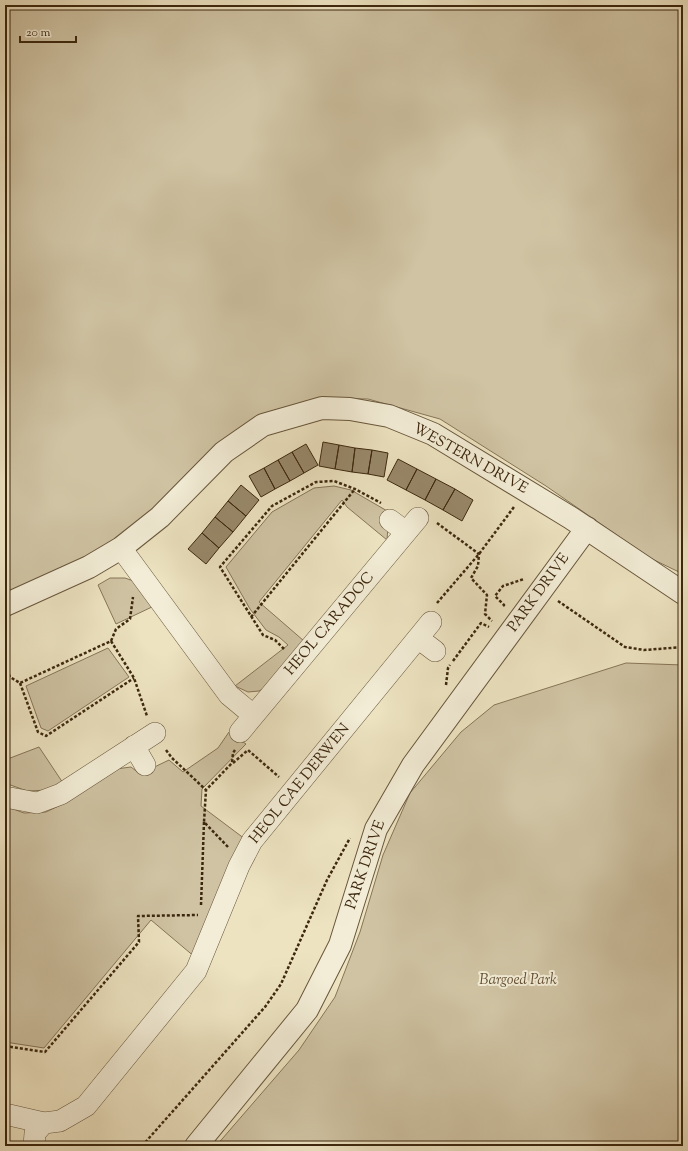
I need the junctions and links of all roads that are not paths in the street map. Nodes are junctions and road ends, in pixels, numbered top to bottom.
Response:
1 (399, 519) road end
2 (587, 528) junction
3 (121, 548) junction
4 (683, 593) edge
5 (5, 606) edge
6 (431, 622) dead end
7 (418, 638) junction
8 (435, 651) dead end
9 (254, 715) junction
10 (240, 732) road end
11 (155, 733) dead end
12 (134, 746) junction
13 (145, 765) dead end
14 (5, 797) edge
15 (5, 1114) edge
16 (44, 1123) junction
17 (34, 1146) edge
18 (196, 1146) edge

1 - 9 street, HEOL CARADOC
2 - 3 street, WESTERN DRIVE
2 - 4 street, WESTERN DRIVE
2 - 18 street, PARK DRIVE
3 - 5 street, WESTERN DRIVE
3 - 9 street
6 - 7 street, HEOL CAE DERWEN
7 - 8 street
7 - 16 street, HEOL CAE DERWEN
9 - 10 street, HEOL CARADOC
11 - 12 street
12 - 13 street
12 - 14 street
15 - 16 street, HEOL CAE DERWEN
16 - 17 street

